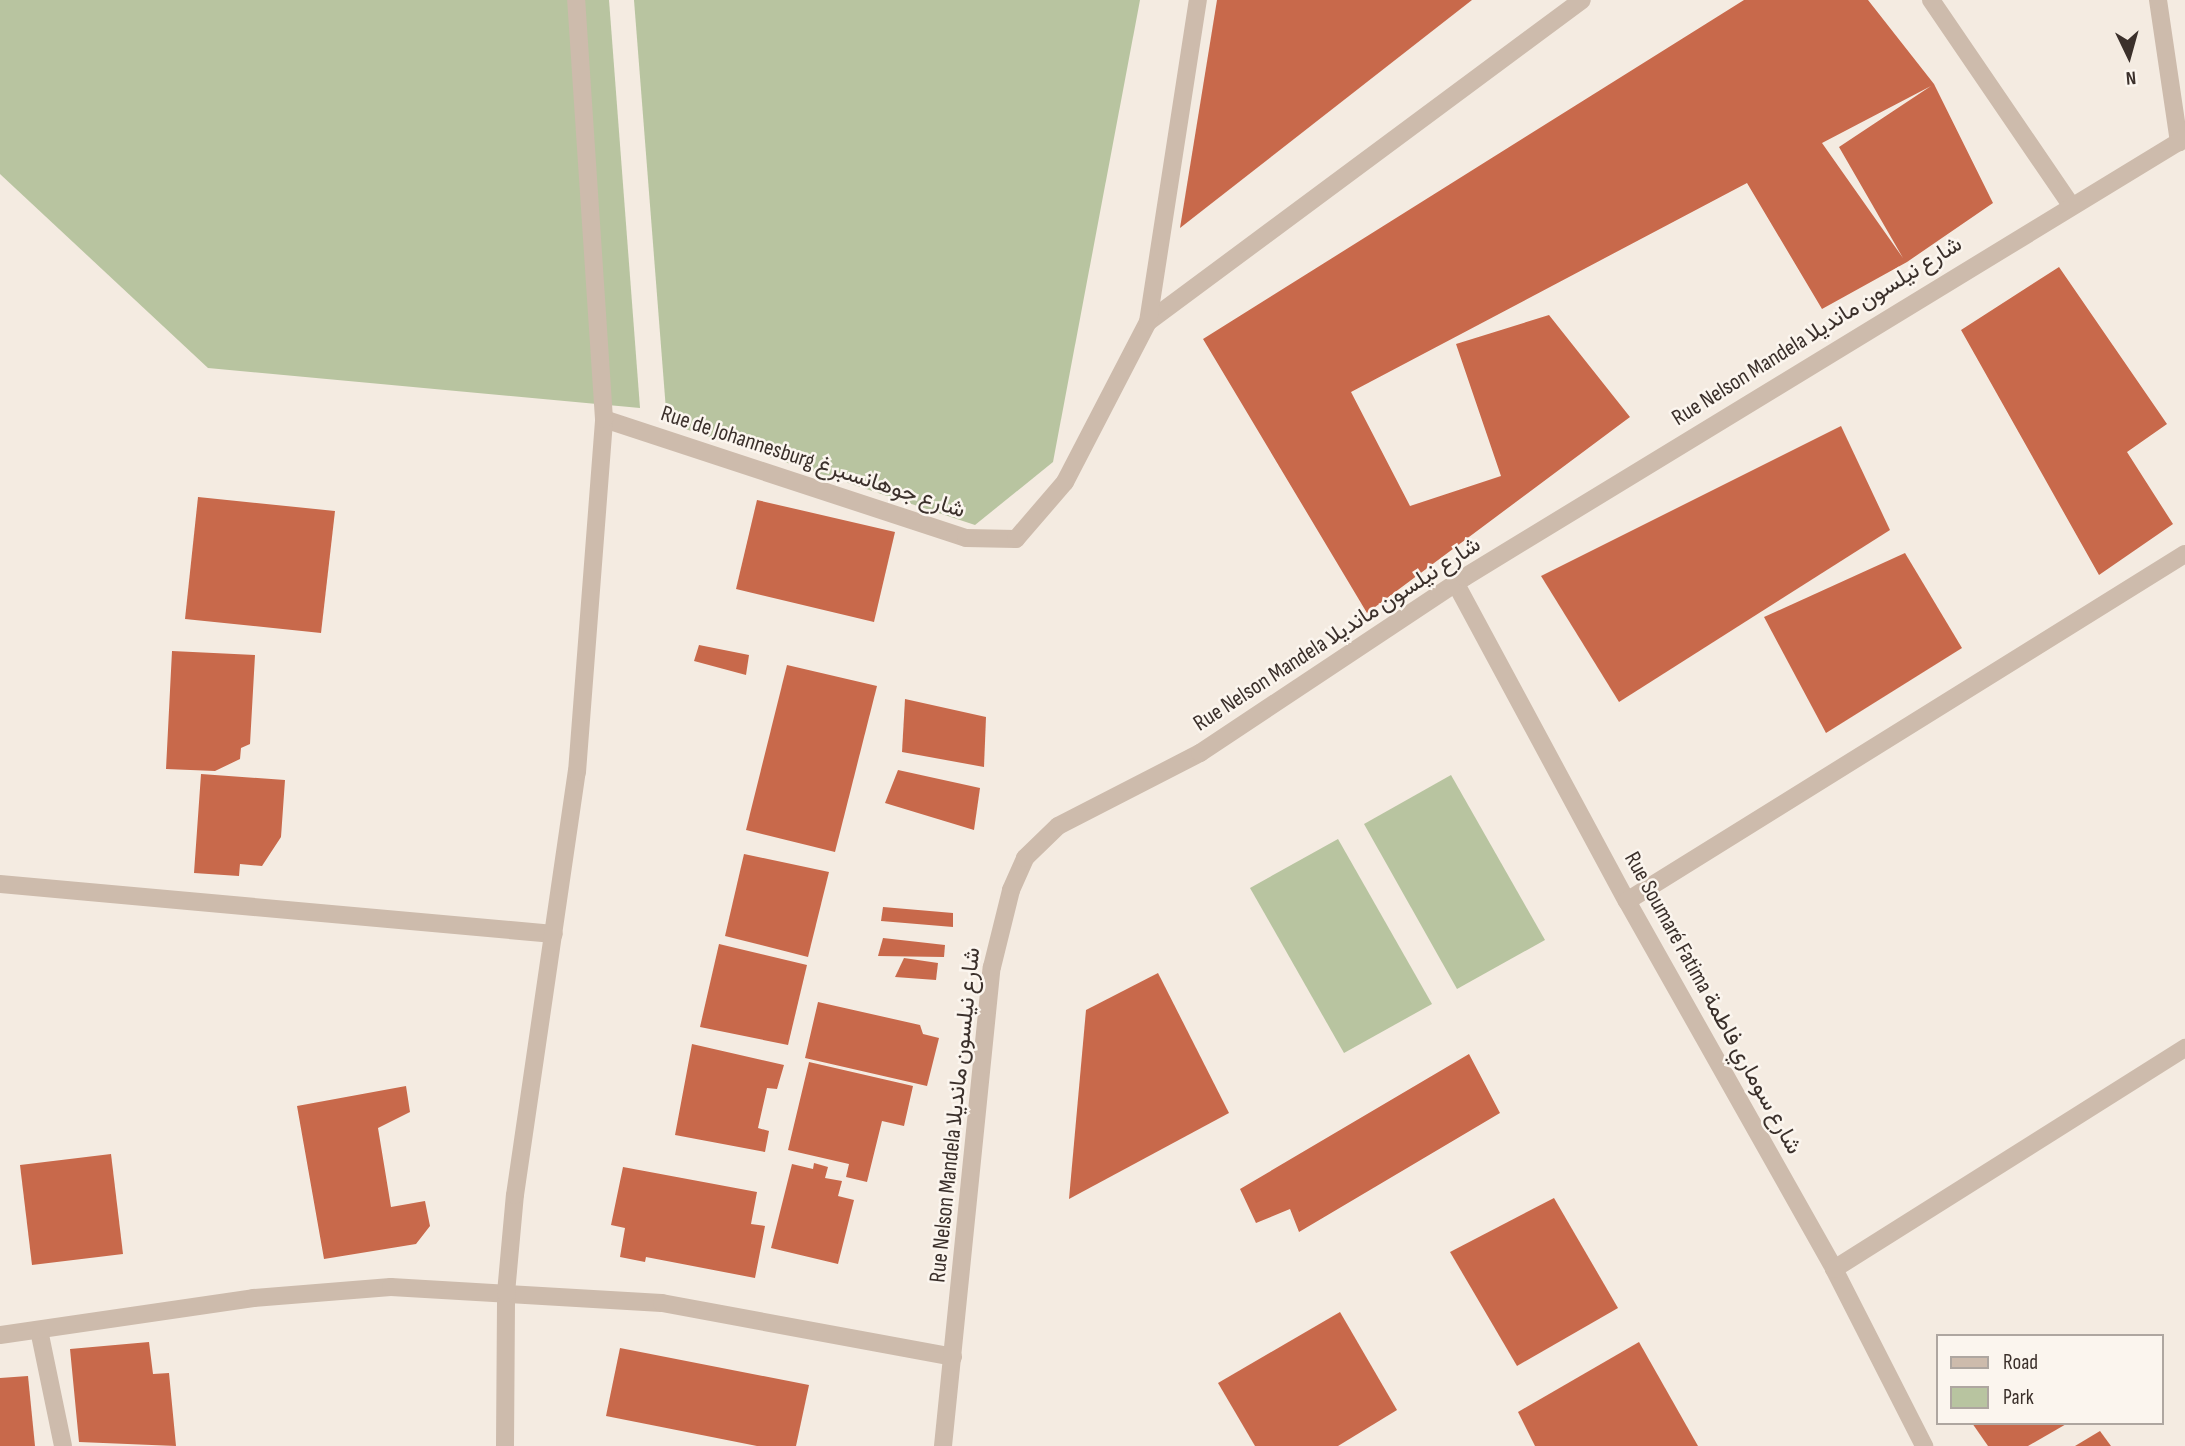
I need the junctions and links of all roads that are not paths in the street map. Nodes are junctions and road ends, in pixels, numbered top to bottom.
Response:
1 (576, 0) edge
2 (1198, 0) edge
3 (1582, 0) edge
4 (1931, 0) edge
5 (2158, 0) edge
6 (2182, 140) edge
7 (2070, 204) junction
8 (1148, 322) junction
9 (604, 419) junction
10 (2185, 554) edge
11 (1456, 584) junction
12 (0, 884) edge
13 (1627, 901) junction
14 (554, 934) junction
15 (2185, 1048) edge
16 (1834, 1269) junction
17 (506, 1293) junction
18 (38, 1329) junction
19 (0, 1335) edge
20 (953, 1357) junction
21 (64, 1446) edge
22 (505, 1446) edge
23 (943, 1446) edge
24 (1924, 1446) edge

1 - 9 street
2 - 8 street, Rue de Johannesburg شارع جوهانسبرغ
3 - 8 street
4 - 7 street
5 - 6 street
6 - 7 street, Rue Nelson Mandela شارع نيلسون مانديلا
7 - 11 street, Rue Nelson Mandela شارع نيلسون مانديلا
8 - 9 street, Rue de Johannesburg شارع جوهانسبرغ
9 - 14 street
10 - 13 street
11 - 13 street, Rue Soumaré Fatima شارع سوماري فاطمة
11 - 20 street, Rue Nelson Mandela شارع نيلسون مانديلا
12 - 14 street
13 - 16 street, Rue Soumaré Fatima شارع سوماري فاطمة
14 - 17 street
15 - 16 street
16 - 24 street, Rue Soumaré Fatima شارع سوماري فاطمة
17 - 18 street
17 - 20 street
17 - 22 street
18 - 19 street
18 - 21 street
20 - 23 street, Rue Nelson Mandela شارع نيلسون مانديلا

